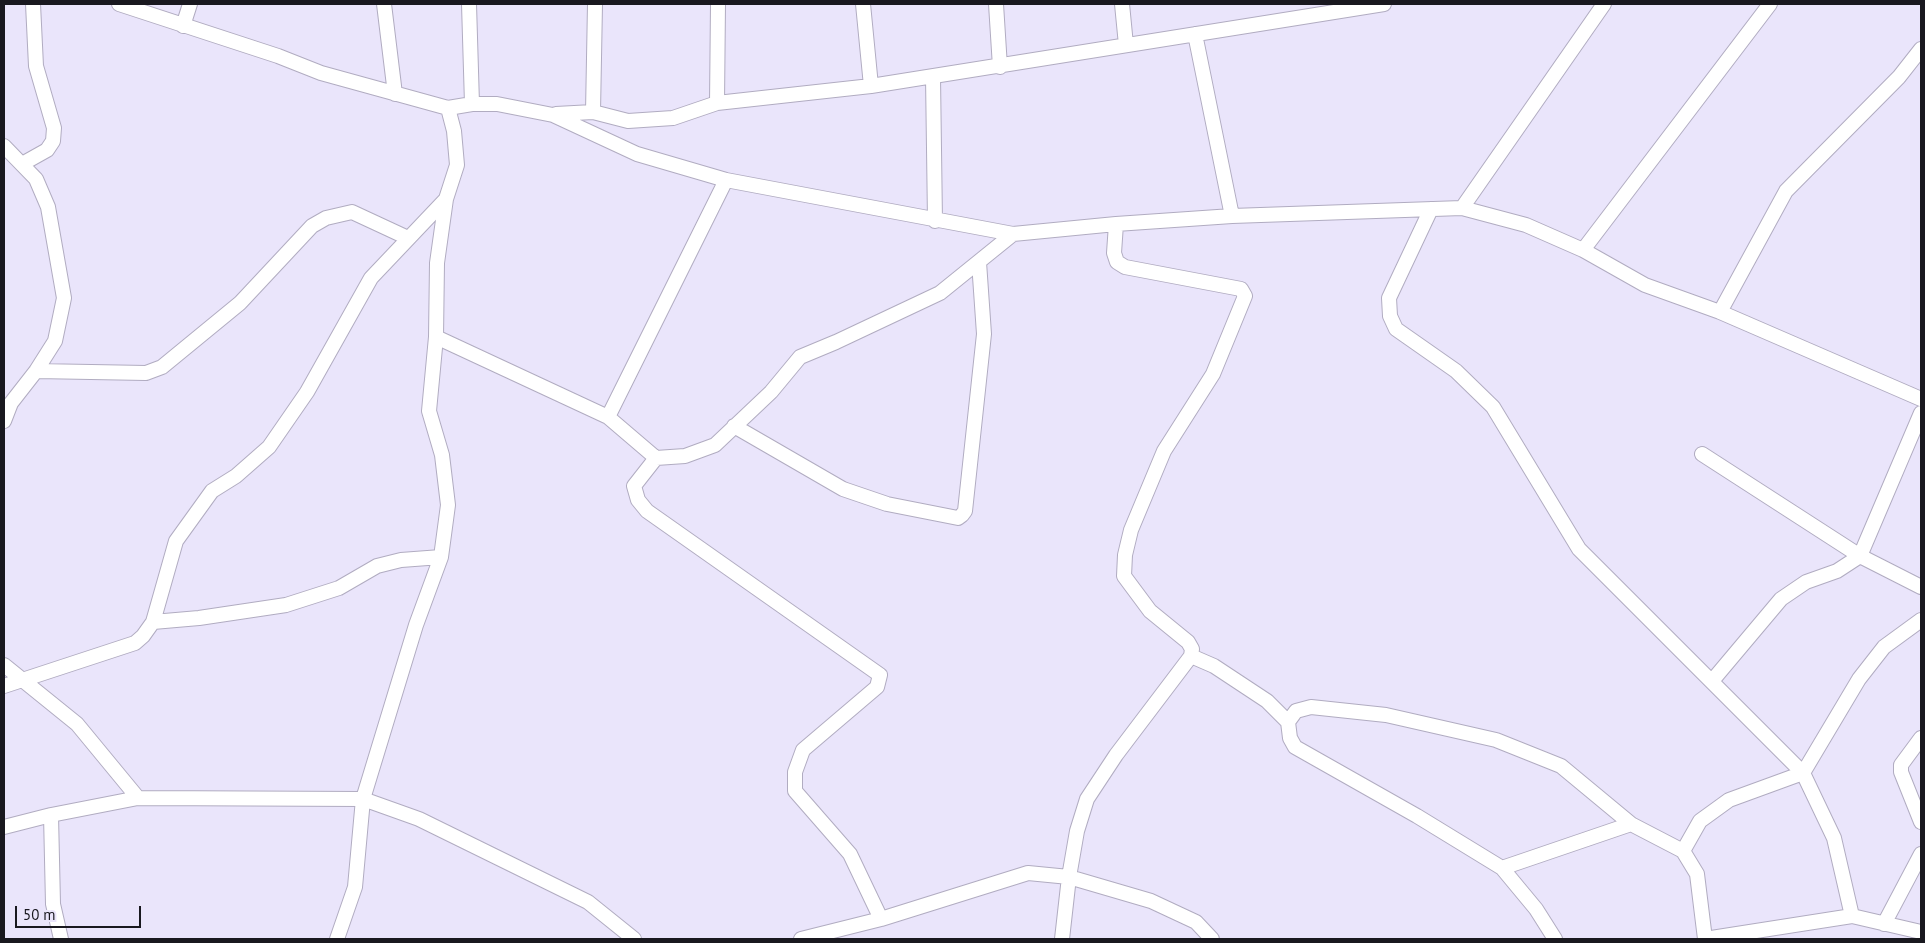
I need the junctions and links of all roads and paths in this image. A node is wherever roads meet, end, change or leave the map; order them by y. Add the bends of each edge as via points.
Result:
1 (33, 4) edge
2 (119, 4) edge
3 (190, 4) edge
4 (384, 4) edge
5 (469, 4) edge
6 (595, 4) edge
7 (718, 4) edge
8 (863, 4) edge
9 (996, 4) edge
10 (1122, 4) edge
11 (1384, 4) edge
12 (1604, 4) edge
13 (1770, 4) edge
14 (1354, 6) edge
15 (183, 26) junction
16 (1195, 34) junction
17 (1126, 45) junction
18 (1921, 49) edge
19 (1000, 67) junction
20 (933, 77) junction
21 (871, 86) junction
22 (395, 94) junction
23 (717, 103) junction
24 (472, 104) junction
25 (448, 108) junction
26 (593, 112) junction
27 (552, 115) junction
28 (4, 146) edge
29 (22, 164) junction
30 (726, 180) junction
31 (446, 199) junction
32 (1462, 208) junction
33 (1431, 209) junction
34 (1232, 216) junction
35 (934, 221) junction
36 (1116, 224) junction
37 (1014, 234) junction
38 (408, 238) junction
39 (1583, 250) junction
40 (979, 262) junction
41 (1720, 312) junction
42 (436, 337) junction
43 (36, 371) junction
44 (1921, 399) edge
45 (1921, 413) edge
46 (608, 418) junction
47 (4, 420) edge
48 (734, 426) junction
49 (1702, 454) dead end
50 (656, 458) junction
51 (1860, 556) junction
52 (441, 557) junction
53 (1921, 588) edge
54 (1921, 620) edge
55 (153, 622) junction
56 (1191, 656) junction
57 (4, 665) edge
58 (21, 679) junction
59 (1712, 681) junction
60 (4, 686) edge
61 (1288, 722) junction
62 (1921, 738) edge
63 (1803, 773) junction
64 (138, 798) junction
65 (362, 799) junction
66 (51, 815) junction
67 (1921, 822) edge
68 (1631, 824) junction
69 (4, 828) edge
70 (1683, 851) junction
71 (1921, 854) edge
72 (1502, 868) junction
73 (1068, 877) junction
74 (1852, 916) junction
75 (881, 919) junction
76 (1884, 924) junction
77 (1921, 932) edge
78 (61, 939) edge
79 (336, 939) edge
80 (634, 939) edge
81 (801, 939) edge
82 (1062, 939) edge
83 (1212, 939) edge
84 (1555, 939) edge
85 (1705, 939) edge

1 - 29 street via 36,66 54,128 53,141 47,150
2 - 15 street
3 - 15 street
4 - 22 street
5 - 24 street
6 - 26 street
7 - 23 street
8 - 21 street
9 - 19 street
10 - 17 street
11 - 14 street
12 - 32 street
13 - 39 street
14 - 16 street
15 - 22 street via 321,73
16 - 17 street
16 - 34 street
17 - 19 street
18 - 41 street via 1899,76 1786,191
19 - 20 street
20 - 21 street
20 - 35 street
21 - 23 street
22 - 25 street
23 - 26 street via 673,118 628,121
24 - 25 street
24 - 27 street via 497,104
25 - 31 street via 457,165
26 - 27 street
27 - 30 street via 638,154
28 - 29 street
29 - 43 street via 36,179 48,208 64,298 55,341
30 - 35 street
30 - 46 street
31 - 38 street
31 - 42 street via 436,263
32 - 33 street
32 - 39 street via 1526,225
33 - 34 street
33 - 59 street via 1388,298 1390,316 1396,329 1456,371 1493,407 1579,549
34 - 36 street
35 - 37 street
36 - 37 street
36 - 56 street via 1114,253 1117,262 1125,267 1241,289 1246,296 1214,374 1164,451 1124,555 1124,576 1150,610 1188,642
37 - 40 street
38 - 43 street via 352,212 326,218 312,226 240,303 162,367 146,373
38 - 55 street via 371,278 307,392 269,447 236,476 212,491 176,541
39 - 41 street via 1645,285
40 - 48 street via 940,294 800,356 771,392
40 - 48 street via 984,334 965,511 958,518 887,504 843,489
41 - 44 street
42 - 46 street
42 - 52 street via 429,411 442,455 448,505
43 - 47 street via 11,403
45 - 51 street
46 - 50 street
48 - 50 street via 715,445 685,456
49 - 51 street
50 - 75 street via 634,486 638,500 647,511 880,675 877,687 803,750 795,772 795,791 850,854
51 - 53 street
51 - 59 street via 1836,571 1806,582 1781,599
52 - 55 street via 401,560 377,566 339,588 286,605
52 - 65 street via 416,625
54 - 63 street via 1884,647 1859,679
55 - 58 street via 134,643
56 - 61 street via 1214,666 1268,702
56 - 73 street via 1087,799
57 - 58 street
58 - 60 street
58 - 64 street via 78,724
59 - 63 street
61 - 68 street via 1296,711 1312,707 1386,714 1496,740 1561,766
61 - 72 street via 1295,747
62 - 67 street via 1901,765
63 - 70 street via 1728,800 1700,821
63 - 74 street via 1834,838
64 - 65 street
64 - 66 street
65 - 79 street via 355,886
65 - 80 street via 419,819 588,902
66 - 69 street
66 - 78 street via 53,904
68 - 70 street
68 - 72 street
70 - 85 street via 1697,874
71 - 76 street
72 - 84 street via 1536,909
73 - 75 street via 1028,873
73 - 82 street
73 - 83 street via 1151,901 1196,922
74 - 76 street
74 - 85 street
75 - 81 street
76 - 77 street

